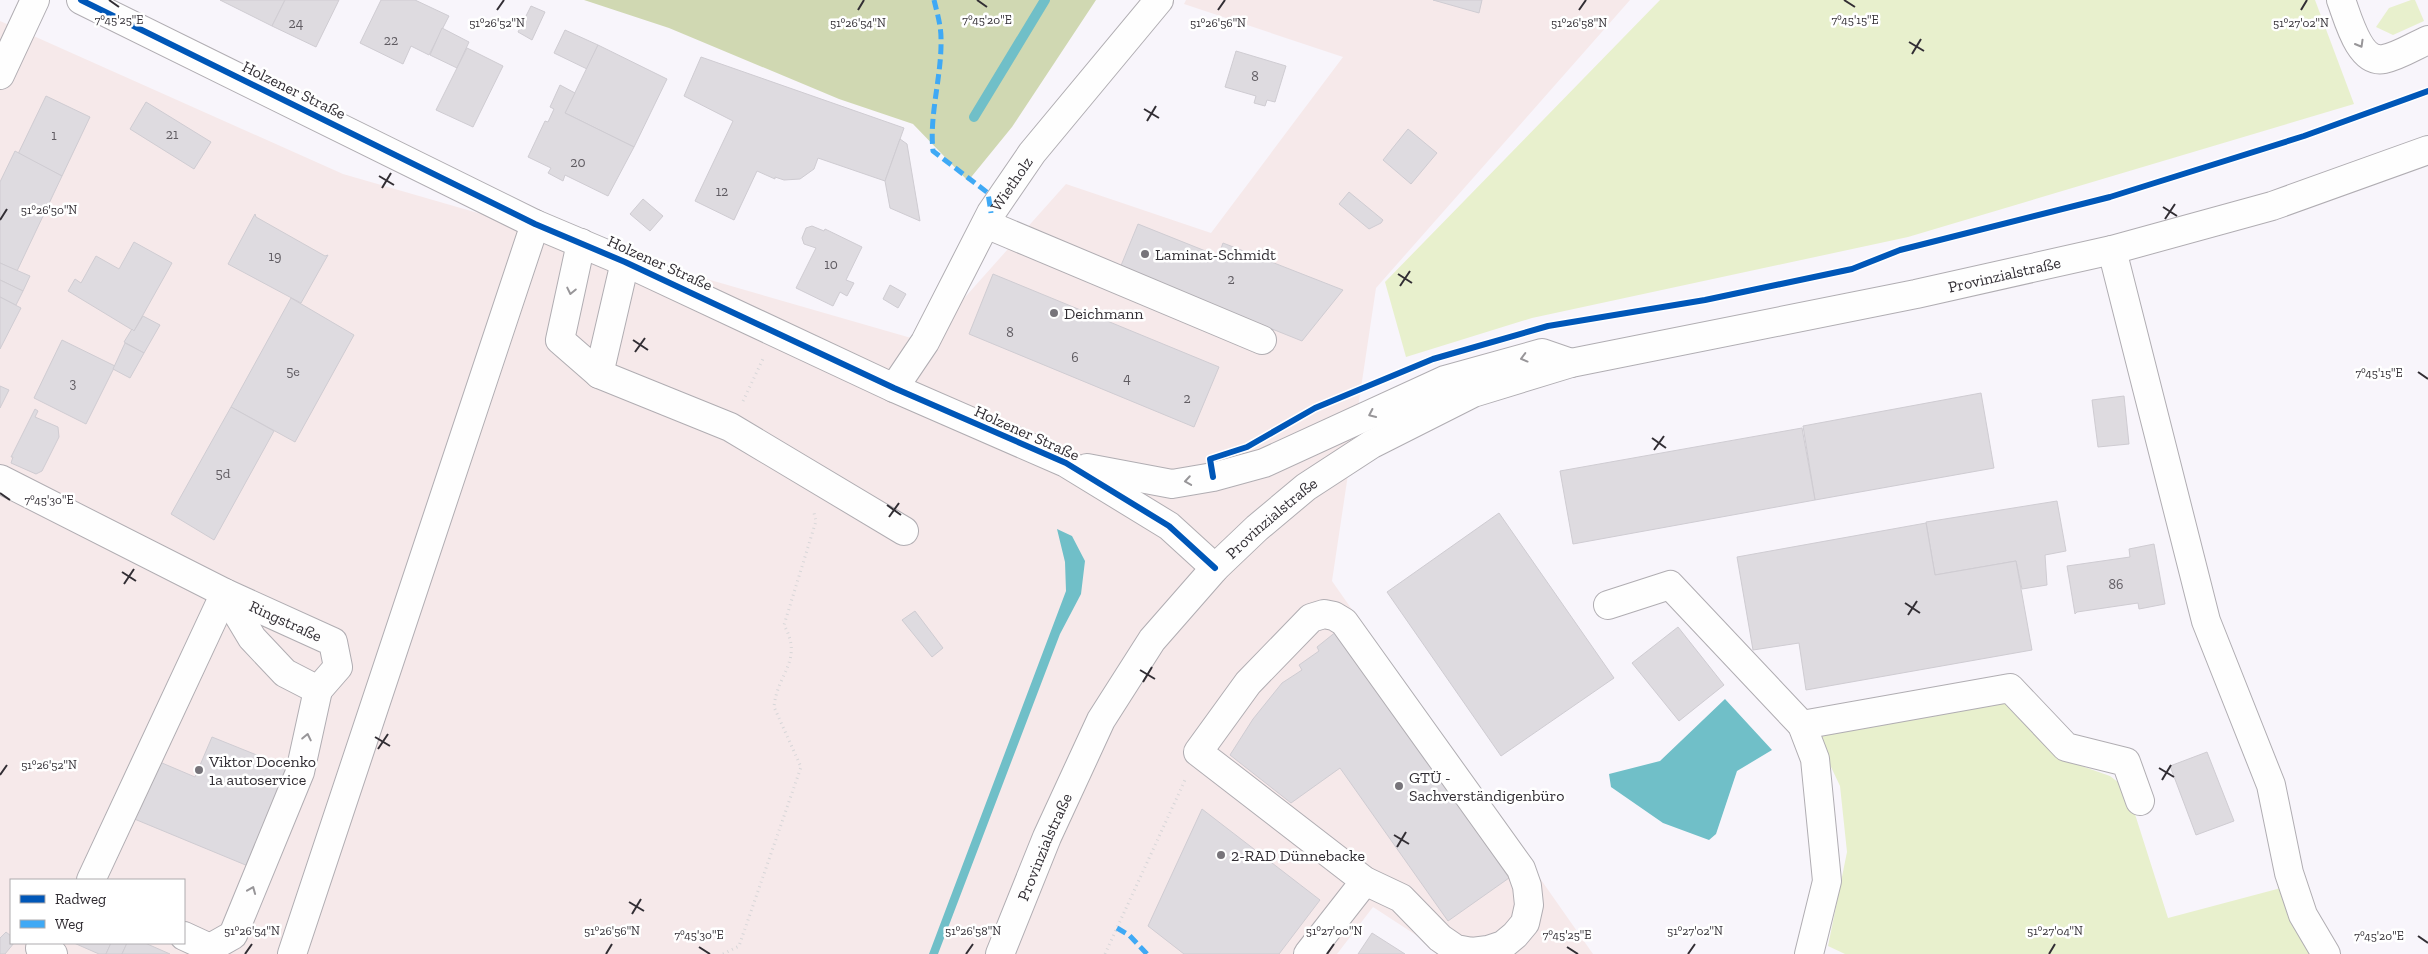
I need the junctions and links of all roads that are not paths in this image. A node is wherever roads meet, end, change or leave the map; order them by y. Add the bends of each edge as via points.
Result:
1 (36, 0) edge
2 (81, 0) edge
3 (1159, 0) edge
4 (2340, 0) edge
5 (2428, 40) edge
6 (0, 75) edge
7 (2428, 150) edge
8 (535, 224) junction
9 (986, 224) junction
10 (581, 243) junction
11 (2112, 250) junction
12 (625, 262) junction
13 (1262, 340) dead end
14 (1571, 363) junction
15 (599, 374) junction
16 (894, 388) junction
17 (1066, 464) junction
18 (0, 479) edge
19 (904, 531) dead end
20 (1215, 568) junction
21 (225, 593) junction
22 (1608, 605) dead end
23 (318, 690) junction
24 (1802, 725) junction
25 (2140, 802) dead end
26 (91, 879) edge
27 (1365, 881) junction
28 (185, 936) edge
29 (42, 944) edge
30 (223, 948) edge
31 (53, 954) edge
32 (292, 954) edge
33 (1000, 954) edge
34 (1308, 954) edge
35 (1809, 954) edge
36 (2326, 954) edge

1 - 6 street
2 - 8 street, Holzener Straße
3 - 9 street, Wietholz via 1032,153
4 -> 5 street via 2360,49 2370,56 2383,59
7 - 11 street, Provinzialstraße via 2272,206
8 - 10 street, Holzener Straße
8 - 32 street
9 - 13 street
9 - 16 street, Wietholz via 925,342
10 - 12 street, Holzener Straße
10 -> 15 street via 560,340
11 - 14 street, Provinzialstraße via 1916,294
11 - 36 street via 2206,620 2271,785 2289,873 2303,915
12 - 15 street
12 - 16 street, Holzener Straße
14 -> 17 street, Provinzialstraße via 1542,354 1445,380 1264,463 1214,477 1172,484
14 - 20 street, Provinzialstraße via 1474,393 1372,444 1306,487
15 - 19 street via 730,427
16 - 17 street, Holzener Straße
17 - 20 street, Holzener Straße via 1169,526
18 - 21 street, Ringstraße
20 - 33 street, Provinzialstraße via 1152,640 1101,720
21 - 23 street, Ringstraße via 252,638 285,673
21 - 23 street, Ringstraße via 333,642 338,667
21 - 26 street
22 - 24 street via 1670,586
30 -> 23 street via 300,772
24 - 25 street via 2010,688 2066,746 2126,762
24 - 35 street via 1815,759 1827,881
27 - 27 street via 1198,752 1248,682 1311,618 1324,614 1344,622 1521,869 1529,904 1525,923 1515,936 1503,945 1472,952 1456,949 1440,938 1401,898
27 - 34 street
28 - 30 street
29 - 31 street via 40,948

